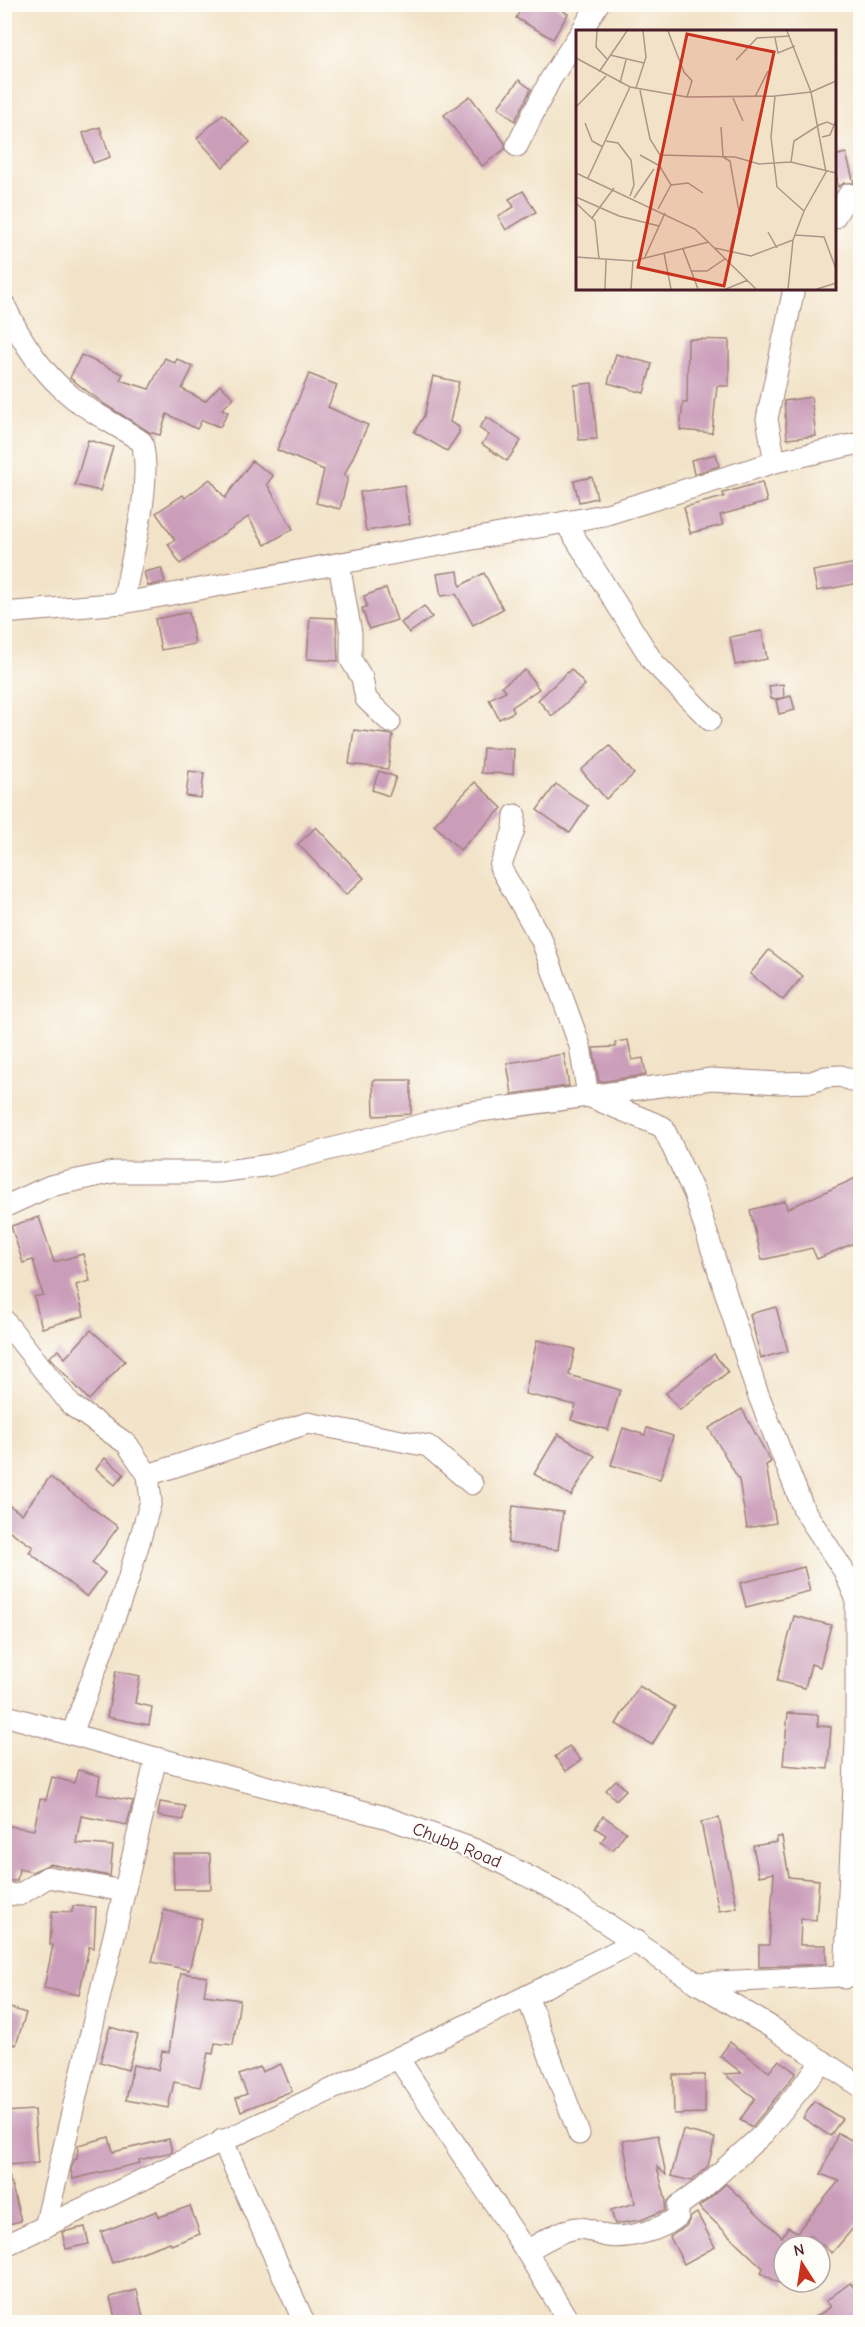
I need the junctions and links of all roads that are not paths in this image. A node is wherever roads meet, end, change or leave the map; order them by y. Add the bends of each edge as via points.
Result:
1 (598, 4) edge
2 (582, 30) edge
3 (576, 40) edge
4 (517, 146) dead end
5 (849, 194) dead end
6 (835, 216) edge
7 (794, 290) edge
8 (4, 304) edge
9 (861, 443) edge
10 (775, 462) junction
11 (565, 522) junction
12 (339, 564) junction
13 (123, 603) junction
14 (4, 613) edge
15 (710, 720) dead end
16 (390, 723) dead end
17 (516, 815) dead end
18 (861, 1084) edge
19 (588, 1096) junction
20 (4, 1207) edge
21 (4, 1320) edge
22 (148, 1475) junction
23 (472, 1484) dead end
24 (4, 1715) edge
25 (72, 1734) junction
26 (156, 1758) junction
27 (123, 1891) junction
28 (4, 1894) edge
29 (637, 1941) junction
30 (853, 1977) edge
31 (697, 1983) junction
32 (527, 1996) junction
33 (398, 2058) junction
34 (823, 2061) junction
35 (861, 2086) edge
36 (579, 2134) dead end
37 (222, 2140) junction
38 (45, 2227) junction
39 (4, 2246) edge
40 (526, 2251) junction
41 (304, 2322) edge
42 (569, 2322) edge

1 - 2 street
3 - 4 street via 550,80
5 - 6 street
7 - 10 street via 767,419
8 - 13 street via 44,371 72,398 142,442 146,458 144,484
9 - 10 street
10 - 11 street via 604,515
11 - 12 street
11 - 15 street via 653,662
12 - 13 street
12 - 16 street via 351,633 351,660 362,678 366,699
13 - 14 street
17 - 19 street via 500,867 542,941 580,1046
18 - 19 street via 841,1076 801,1082 711,1079
19 - 20 street via 465,1113 271,1164 218,1172 114,1172 50,1186
19 - 30 street via 663,1127 694,1193 756,1389 804,1510 844,1570 856,1598
21 - 22 street via 71,1405 127,1444
22 - 23 street via 309,1423 428,1446
22 - 25 street via 151,1501 129,1580
24 - 25 street, Chubb Road
25 - 26 street, Chubb Road
26 - 27 street
26 - 29 street, Chubb Road via 385,1817 476,1850 549,1886
27 - 28 street via 48,1877 19,1895
27 - 38 street
29 - 31 street, Chubb Road
29 - 32 street
30 - 31 street
31 - 34 street, Chubb Road
32 - 33 street
32 - 36 street
33 - 37 street
33 - 40 street
34 - 35 street, Chubb Road
34 - 40 street via 763,2134 678,2206 678,2216 670,2223 631,2235 607,2236 588,2228 573,2229
37 - 38 street
37 - 41 street
38 - 39 street
40 - 42 street

